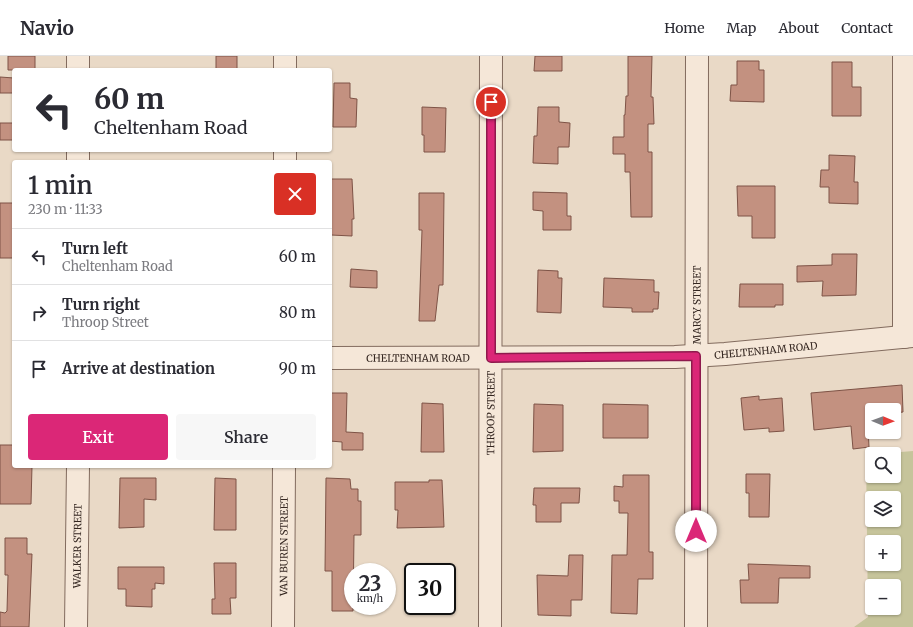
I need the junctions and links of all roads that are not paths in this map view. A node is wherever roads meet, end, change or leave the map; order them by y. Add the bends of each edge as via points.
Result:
1 (78, 56) edge
2 (285, 56) edge
3 (491, 56) edge
4 (697, 56) edge
5 (904, 56) edge
6 (78, 68) edge
7 (285, 68) edge
8 (908, 336) edge
9 (696, 356) junction
10 (332, 358) edge
11 (491, 358) junction
12 (78, 468) edge
13 (284, 468) edge
14 (76, 627) edge
15 (283, 627) edge
16 (490, 627) edge
17 (696, 627) edge

1 - 6 street
2 - 7 street
3 - 11 street, THROOP STREET
4 - 9 street, MARCY STREET
5 - 8 street
8 - 9 street, CHELTENHAM ROAD
9 - 11 street, CHELTENHAM ROAD
9 - 17 street, MARCY STREET
10 - 11 street, CHELTENHAM ROAD
11 - 16 street, THROOP STREET
12 - 14 street, WALKER STREET
13 - 15 street, VAN BUREN STREET

